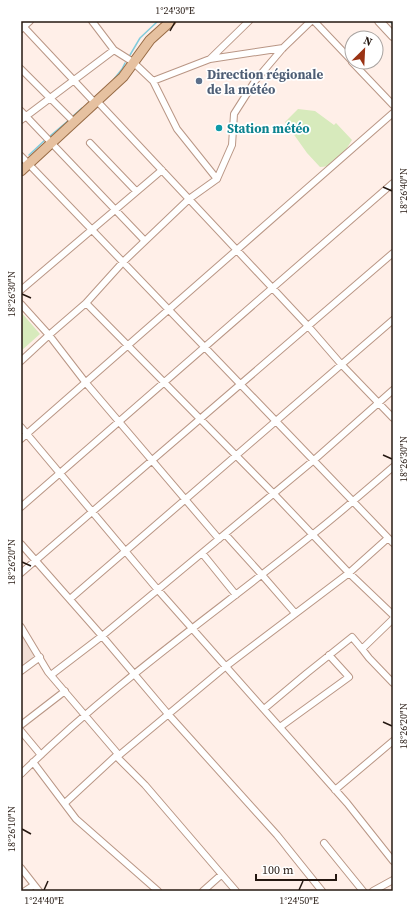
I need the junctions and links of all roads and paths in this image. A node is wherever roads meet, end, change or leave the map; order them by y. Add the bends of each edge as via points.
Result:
1 (30, 21) edge
2 (92, 21) edge
3 (171, 21) edge
4 (249, 21) edge
5 (312, 21) edge
6 (379, 21) edge
7 (22, 26) edge
8 (393, 36) edge
9 (283, 48) junction
10 (114, 50) junction
11 (344, 54) edge
12 (210, 59) junction
13 (133, 62) junction
14 (21, 69) edge
15 (360, 70) edge
16 (74, 80) junction
17 (153, 81) junction
18 (49, 98) junction
19 (96, 102) junction
20 (393, 105) edge
21 (393, 113) edge
22 (23, 116) edge
23 (74, 122) junction
24 (51, 143) junction
25 (90, 143) dead end
26 (21, 156) edge
27 (28, 164) junction
28 (162, 170) junction
29 (21, 171) edge
30 (217, 179) junction
31 (393, 183) edge
32 (136, 191) junction
33 (189, 199) junction
34 (115, 210) junction
35 (92, 230) junction
36 (144, 241) junction
37 (237, 250) junction
38 (393, 253) edge
39 (123, 262) junction
40 (272, 287) junction
41 (21, 290) edge
42 (86, 303) junction
43 (21, 304) edge
44 (170, 310) junction
45 (393, 320) edge
46 (308, 326) junction
47 (49, 334) junction
48 (128, 346) junction
49 (205, 346) junction
50 (21, 361) edge
51 (342, 364) junction
52 (164, 382) junction
53 (86, 383) junction
54 (241, 384) junction
55 (393, 390) edge
56 (378, 403) junction
57 (393, 418) edge
58 (200, 419) junction
59 (119, 421) junction
60 (276, 421) junction
61 (21, 427) edge
62 (27, 434) junction
63 (21, 439) edge
64 (236, 456) junction
65 (152, 460) junction
66 (314, 460) junction
67 (393, 467) edge
68 (60, 473) junction
69 (274, 494) junction
70 (186, 499) junction
71 (353, 500) junction
72 (21, 507) edge
73 (92, 511) junction
74 (225, 534) junction
75 (313, 535) junction
76 (388, 538) junction
77 (219, 539) junction
78 (393, 543) edge
79 (21, 544) edge
80 (126, 551) junction
81 (202, 553) junction
82 (36, 560) junction
83 (21, 572) edge
84 (349, 572) junction
85 (262, 574) junction
86 (158, 590) junction
87 (236, 595) junction
88 (70, 599) junction
89 (295, 613) junction
90 (393, 616) edge
91 (393, 619) edge
92 (21, 627) edge
93 (192, 628) junction
94 (102, 636) junction
95 (362, 649) junction
96 (329, 655) junction
97 (40, 658) junction
98 (225, 667) junction
99 (21, 671) edge
100 (134, 673) junction
101 (51, 675) junction
102 (393, 683) edge
103 (65, 692) junction
104 (264, 709) junction
105 (85, 714) junction
106 (168, 714) junction
107 (21, 725) edge
108 (280, 727) junction
109 (21, 731) edge
110 (392, 745) edge
111 (41, 755) junction
112 (118, 756) junction
113 (32, 762) junction
114 (21, 774) edge
115 (335, 790) junction
116 (65, 803) junction
117 (324, 843) dead end
118 (393, 861) edge
119 (21, 868) edge
120 (221, 875) junction
121 (393, 880) edge
122 (34, 885) junction
123 (381, 889) edge
124 (25, 891) edge
125 (39, 891) edge
126 (158, 891) edge
127 (203, 891) edge
128 (236, 891) edge
129 (322, 891) edge
130 (363, 891) edge
131 (373, 891) edge

1 - 7 street
2 - 10 street
3 - 13 main road via 150,40
4 - 12 street
5 - 9 street
5 - 11 street
6 - 8 street
7 - 16 street
9 - 12 street
9 - 30 street via 255,81 234,114 232,145
10 - 13 street
10 - 16 street
12 - 17 street
13 - 17 street
13 - 19 main road via 123,77
14 - 18 street
15 - 20 street
16 - 18 street
16 - 19 street
17 - 30 street via 177,128
18 - 22 street
18 - 23 street
19 - 23 main road
19 - 28 street
21 - 37 street
22 - 24 street
23 - 24 main road
24 - 27 main road
24 - 34 street
25 - 32 street
26 - 27 street
27 - 29 main road
27 - 35 street
28 - 32 street
28 - 33 street
30 - 33 street
31 - 40 street
32 - 34 street
33 - 36 street
33 - 37 street
34 - 35 street
34 - 36 street
35 - 39 street
35 - 41 street
36 - 39 street
37 - 40 street
37 - 44 street
38 - 46 street
39 - 42 street
39 - 44 street
40 - 46 street
40 - 49 street
42 - 47 street
42 - 48 street
43 - 47 street
44 - 48 street
44 - 49 street
45 - 51 street
46 - 51 street
46 - 54 street
47 - 50 street
47 - 53 street
48 - 52 street
48 - 53 street
49 - 52 street
49 - 54 street
51 - 56 street
51 - 60 street
52 - 58 street
52 - 59 street
53 - 59 street
53 - 62 street
54 - 58 street
54 - 60 street
55 - 56 street
56 - 57 street
56 - 66 street
58 - 64 street
58 - 65 street
59 - 65 street
59 - 68 street
60 - 64 street
60 - 66 street
61 - 62 street
62 - 63 street
62 - 68 street
64 - 69 street
64 - 70 street
65 - 70 street
65 - 73 street
66 - 69 street
66 - 71 street
67 - 71 street
68 - 72 street
68 - 73 street
69 - 74 street
69 - 75 street
70 - 77 street
70 - 80 street
71 - 75 street
71 - 76 street
73 - 80 street
73 - 82 street
74 - 77 street
74 - 85 street
75 - 84 street
75 - 85 street
76 - 78 street
76 - 84 street
77 - 81 street
79 - 82 street
80 - 86 street
80 - 88 street
81 - 86 street
81 - 87 street
82 - 83 street
82 - 88 street
84 - 89 street
84 - 90 street
85 - 87 street
85 - 89 street
86 - 93 street
86 - 94 street
87 - 93 street
88 - 94 street
89 - 98 street
91 - 95 street
92 - 97 street
93 - 98 street
93 - 100 street
94 - 100 street
94 - 101 street
95 - 96 street via 352,638
95 - 102 street
96 - 104 street
96 - 108 street via 349,677
97 - 99 street
97 - 101 street
98 - 104 street
98 - 106 street
100 - 105 street
100 - 106 street
101 - 103 street
103 - 105 street
103 - 107 street
104 - 108 street
105 - 111 street
105 - 112 street
106 - 112 street
106 - 129 street via 277,835
108 - 115 street
109 - 111 street
110 - 115 street
111 - 113 street
112 - 116 street
112 - 120 street
113 - 114 street
113 - 116 street
115 - 118 street
116 - 126 street via 76,819
117 - 130 street
119 - 122 street
120 - 127 street
120 - 128 street
121 - 123 street
122 - 124 street
122 - 125 street
123 - 131 street

